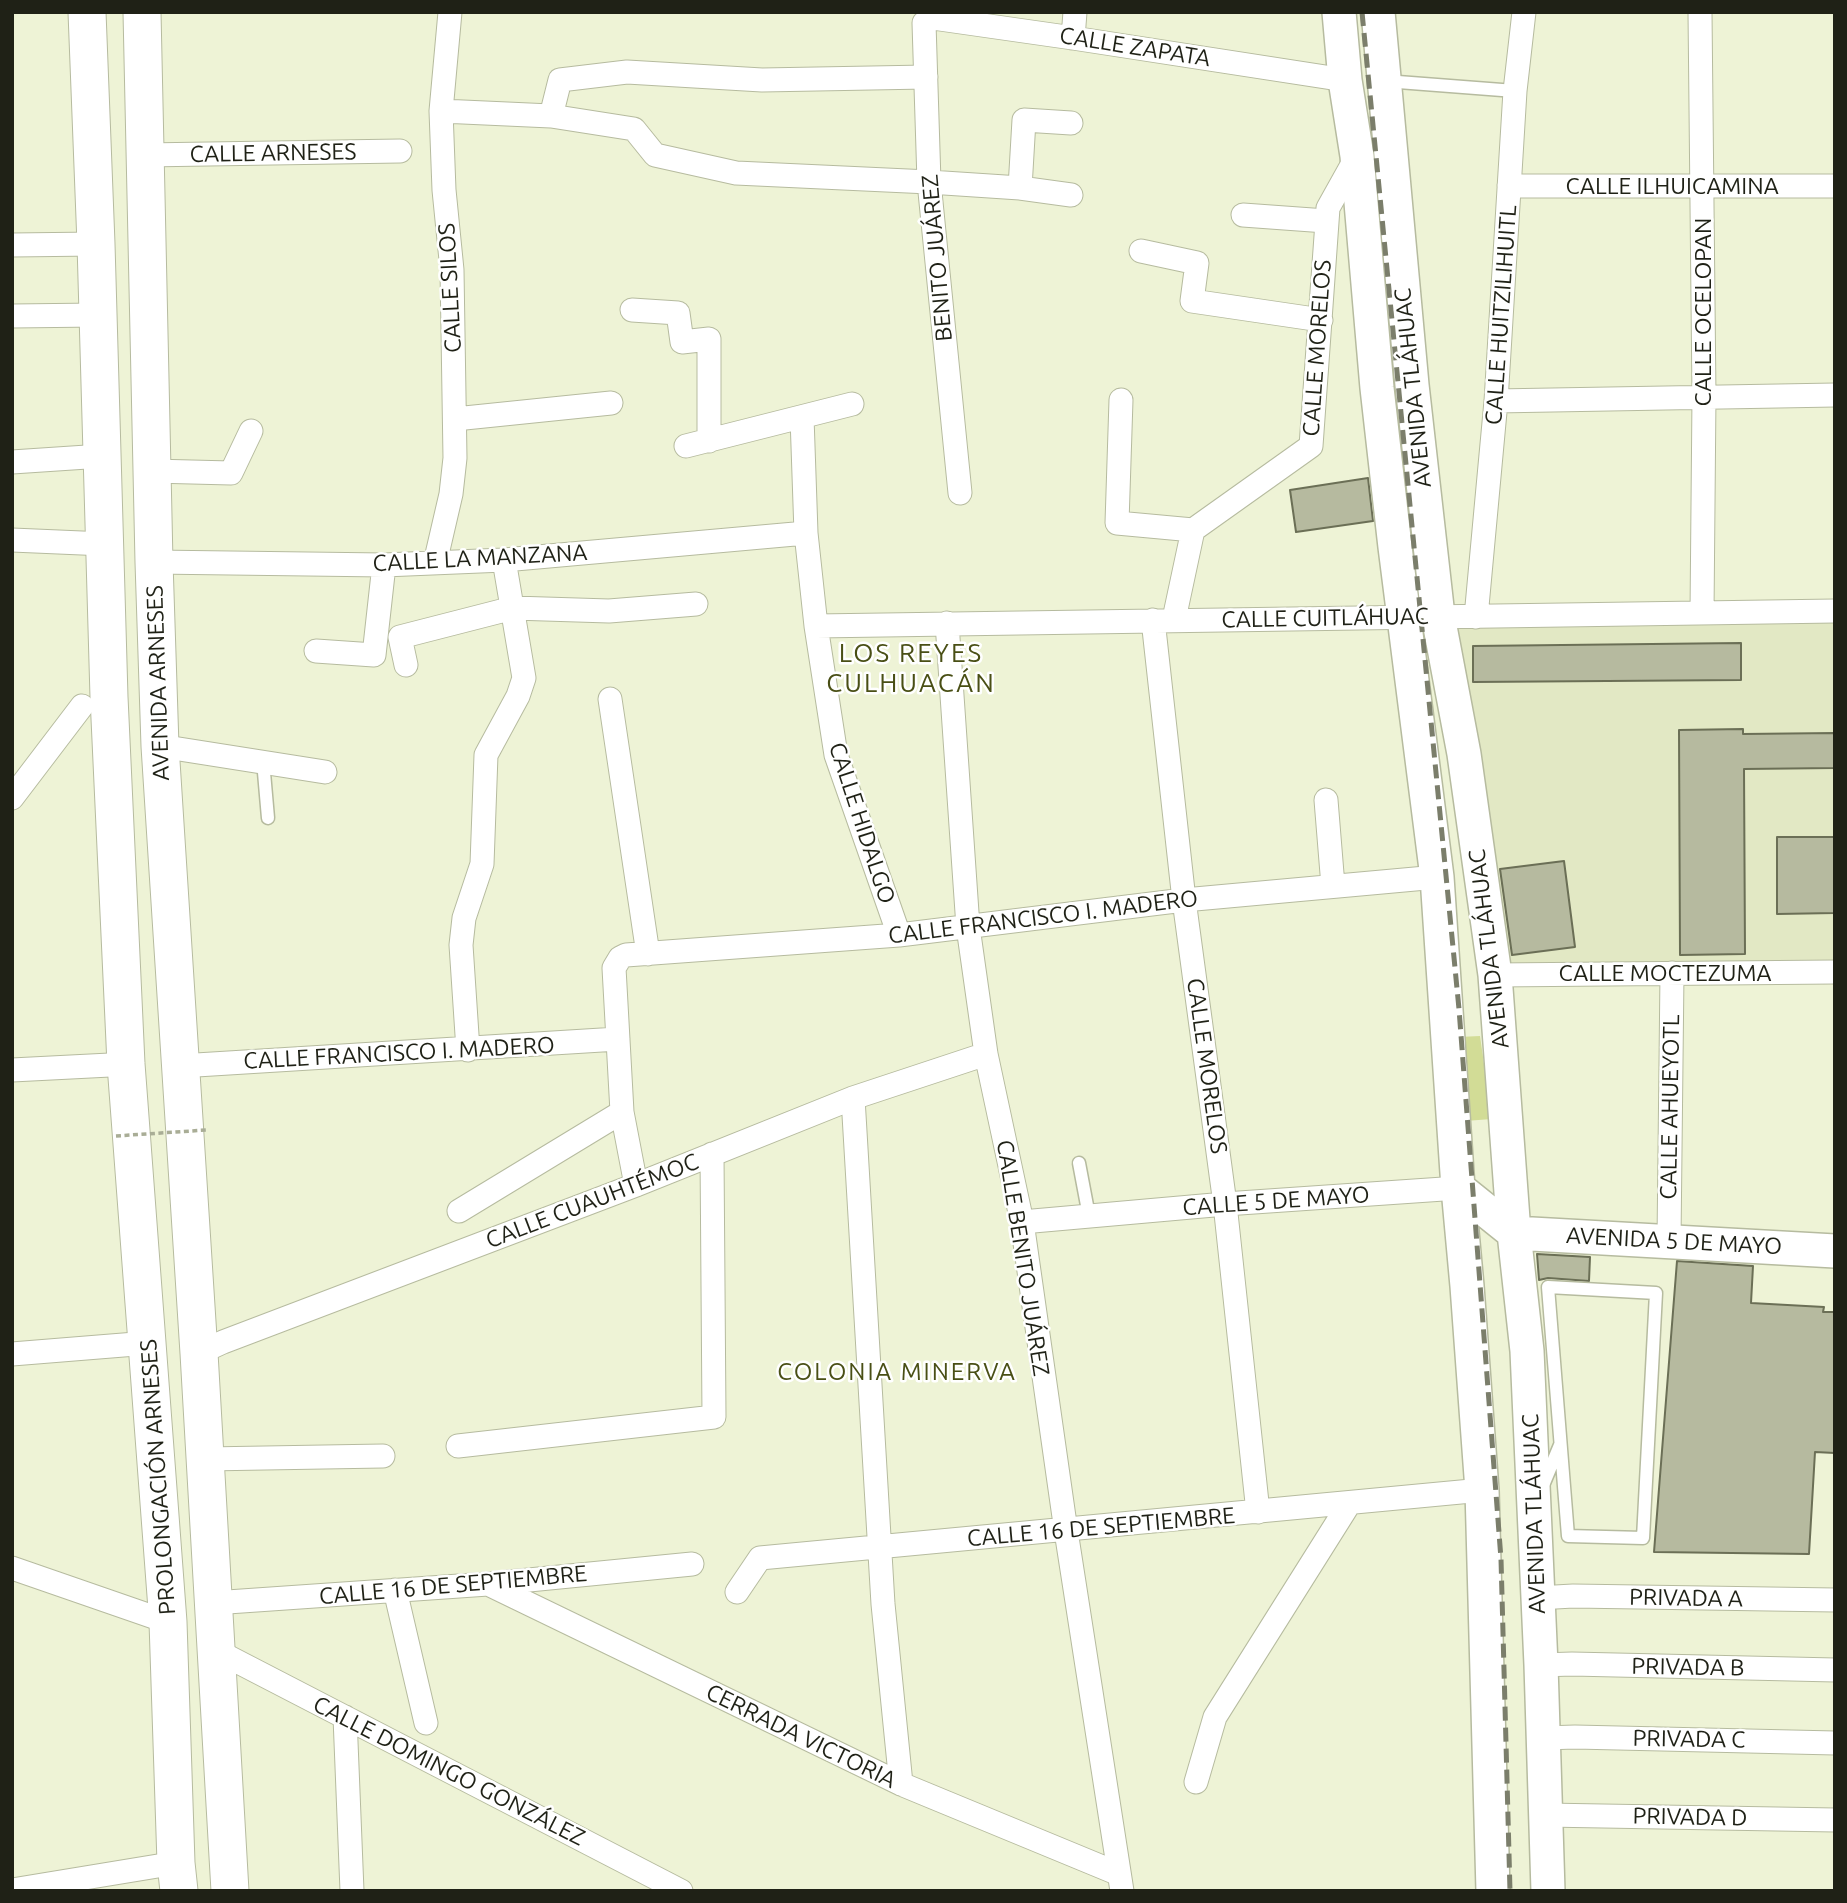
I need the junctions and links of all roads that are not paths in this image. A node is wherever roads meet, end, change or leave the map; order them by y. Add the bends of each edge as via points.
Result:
1 (87, 12) edge
2 (142, 12) edge
3 (450, 12) edge
4 (1076, 12) edge
5 (1339, 12) edge
6 (1378, 12) edge
7 (1524, 12) edge
8 (1700, 12) edge
9 (925, 23) joint
10 (1073, 38) junction
11 (926, 77) junction
12 (1345, 80) junction
13 (1384, 81) junction
14 (1516, 91) junction
15 (442, 111) junction
16 (551, 116) junction
17 (1071, 123) dead end
18 (400, 151) dead end
19 (145, 155) junction
20 (1357, 156) junction
21 (929, 182) junction
22 (1509, 186) junction
23 (1702, 186) junction
24 (1835, 186) edge
25 (1020, 188) junction
26 (1071, 195) dead end
27 (1243, 215) dead end
28 (1326, 221) junction
29 (96, 244) junction
30 (12, 245) edge
31 (1141, 251) dead end
32 (632, 310) dead end
33 (98, 315) junction
34 (12, 316) edge
35 (1321, 320) junction
36 (1412, 385) junction
37 (1377, 388) junction
38 (1835, 395) edge
39 (1704, 396) junction
40 (1121, 400) dead end
41 (1496, 401) junction
42 (611, 403) dead end
43 (852, 404) dead end
44 (802, 417) junction
45 (455, 419) junction
46 (251, 431) dead end
47 (709, 441) junction
48 (686, 446) dead end
49 (102, 456) junction
50 (12, 462) edge
51 (152, 471) junction
52 (960, 493) dead end
53 (1376, 495) dead end
54 (1194, 530) junction
55 (806, 533) junction
56 (12, 540) edge
57 (105, 544) junction
58 (1395, 547) junction
59 (504, 560) junction
60 (154, 562) junction
61 (435, 563) junction
62 (384, 565) junction
63 (696, 604) dead end
64 (513, 608) junction
65 (1835, 611) edge
66 (1702, 613) junction
67 (1438, 616) junction
68 (1404, 617) junction
69 (1476, 617) junction
70 (1164, 620) junction
71 (947, 623) junction
72 (816, 626) junction
73 (316, 651) dead end
74 (406, 665) dead end
75 (610, 699) dead end
76 (82, 706) dead end
77 (160, 746) junction
78 (264, 761) junction
79 (325, 772) dead end
80 (12, 798) edge
81 (1326, 800) dead end
82 (268, 818) dead end
83 (1437, 877) junction
84 (1333, 886) junction
85 (1184, 900) junction
86 (968, 927) junction
87 (899, 935) junction
88 (648, 954) junction
89 (1835, 972) edge
90 (1672, 973) junction
91 (1495, 975) junction
92 (618, 1040) junction
93 (468, 1050) junction
94 (986, 1054) junction
95 (118, 1065) junction
96 (180, 1066) junction
97 (12, 1070) edge
98 (853, 1098) junction
99 (622, 1112) junction
100 (712, 1154) junction
101 (1079, 1163) dead end
102 (636, 1185) junction
103 (1458, 1188) junction
104 (1225, 1204) junction
105 (459, 1211) dead end
106 (1089, 1216) junction
107 (1022, 1222) junction
108 (1514, 1233) junction
109 (1669, 1240) junction
110 (1835, 1251) edge
111 (1518, 1279) junction
112 (1467, 1286) junction
113 (148, 1343) junction
114 (1527, 1351) junction
115 (200, 1353) junction
116 (12, 1354) edge
117 (1556, 1390) junction
118 (1560, 1445) junction
119 (458, 1446) dead end
120 (383, 1456) dead end
121 (205, 1459) junction
122 (1482, 1490) junction
123 (1349, 1504) junction
124 (1534, 1510) junction
125 (1258, 1512) junction
126 (1066, 1531) junction
127 (879, 1547) junction
128 (692, 1564) dead end
129 (12, 1568) edge
130 (488, 1584) junction
131 (395, 1590) junction
132 (737, 1592) dead end
133 (1538, 1598) junction
134 (1835, 1600) edge
135 (213, 1603) junction
136 (168, 1622) junction
137 (217, 1651) junction
138 (1541, 1665) junction
139 (1835, 1670) edge
140 (345, 1717) junction
141 (426, 1723) dead end
142 (1544, 1738) junction
143 (1835, 1742) edge
144 (1196, 1782) dead end
145 (901, 1784) junction
146 (1545, 1815) junction
147 (1835, 1820) edge
148 (177, 1877) edge
149 (1121, 1883) edge
150 (48, 1887) edge
151 (12, 1890) edge
152 (230, 1891) edge
153 (352, 1891) edge
154 (681, 1891) edge
155 (1493, 1891) edge
156 (1548, 1891) edge

1 - 29 main road
2 - 19 main road, AVENIDA ARNESES
3 - 15 street, CALLE SILOS
4 - 10 street
5 - 12 main road, AVENIDA TLÁHUAC
6 - 13 main road, AVENIDA TLÁHUAC
7 - 14 street, CALLE HUITZILIHUITL
8 - 23 street, CALLE OCELOPAN
9 - 10 street, CALLE ZAPATA via 933,18
9 - 11 street, BENITO JUÁREZ
10 - 12 street, CALLE ZAPATA
11 - 16 street via 762,80 627,72 560,80
11 - 21 street, BENITO JUÁREZ
12 - 20 main road, AVENIDA TLÁHUAC
13 - 14 lane
13 - 36 main road, AVENIDA TLÁHUAC
14 - 22 street, CALLE HUITZILIHUITL
15 - 16 street
15 - 45 street, CALLE SILOS
16 - 21 street via 634,129 655,155 736,173
17 - 25 street via 1024,120
18 - 19 street, CALLE ARNESES
19 - 51 main road, AVENIDA ARNESES
20 - 28 street, CALLE MORELOS via 1328,208
20 - 37 main road, AVENIDA TLÁHUAC
21 - 25 street
21 - 52 street, BENITO JUÁREZ
22 - 23 street, CALLE ILHUICAMINA
22 - 41 street, CALLE HUITZILIHUITL
23 - 24 street, CALLE ILHUICAMINA
23 - 39 street, CALLE OCELOPAN
25 - 26 street
27 - 28 street
28 - 35 street, CALLE MORELOS
29 - 30 street
29 - 33 main road
31 - 35 street via 1197,263 1192,301
32 - 47 street via 678,313 682,342 709,339
33 - 34 street
33 - 49 main road
35 - 54 street, CALLE MORELOS via 1311,446
36 - 37 main road
36 - 67 main road, AVENIDA TLÁHUAC
37 - 58 main road, AVENIDA TLÁHUAC via 1378,459
38 - 39 street
39 - 41 street
39 - 66 street, CALLE OCELOPAN
40 - 54 street via 1118,523
41 - 69 street, CALLE HUITZILIHUITL
42 - 45 street
43 - 44 street
44 - 47 street
44 - 55 street, CALLE HIDALGO
45 - 61 street, CALLE SILOS via 451,495
46 - 51 street via 231,473
47 - 48 street
49 - 50 street
49 - 57 main road
51 - 60 main road, AVENIDA ARNESES
53 - 58 lane via 1381,534
54 - 70 street, CALLE MORELOS
55 - 59 street, CALLE LA MANZANA
55 - 72 street, CALLE HIDALGO
56 - 57 street
57 - 95 main road
58 - 68 main road, AVENIDA TLÁHUAC
59 - 61 street, CALLE LA MANZANA
59 - 64 street
60 - 62 street, CALLE LA MANZANA
60 - 77 main road, AVENIDA ARNESES
61 - 62 street, CALLE LA MANZANA
62 - 73 street via 374,654
63 - 64 street via 609,611
64 - 74 street via 400,637
64 - 93 street via 524,678 486,755 482,864 464,918 461,945
65 - 66 street, CALLE CUITLÁHUAC
66 - 69 street, CALLE CUITLÁHUAC
67 - 68 street, CALLE CUITLÁHUAC
67 - 69 street, CALLE CUITLÁHUAC
67 - 91 main road, AVENIDA TLÁHUAC via 1464,754
68 - 70 street, CALLE CUITLÁHUAC
68 - 83 main road, AVENIDA TLÁHUAC
70 - 71 street, CALLE CUITLÁHUAC
70 - 85 street, CALLE MORELOS
71 - 72 street, CALLE CUITLÁHUAC
71 - 86 street, CALLE BENITO JUÁREZ
72 - 87 street, CALLE HIDALGO via 836,755
75 - 88 street
76 - 80 street
77 - 78 street
77 - 96 main road, AVENIDA ARNESES
78 - 79 street
78 - 82 lane
81 - 84 street
83 - 84 street, CALLE FRANCISCO I. MADERO
83 - 103 main road, AVENIDA TLÁHUAC
84 - 85 street, CALLE FRANCISCO I. MADERO
85 - 86 street, CALLE FRANCISCO I. MADERO
85 - 104 street, CALLE MORELOS
86 - 87 street, CALLE FRANCISCO I. MADERO
86 - 94 street, CALLE BENITO JUÁREZ
87 - 88 street, CALLE FRANCISCO I. MADERO
88 - 92 street, CALLE FRANCISCO I. MADERO via 626,955 616,962
89 - 90 street, CALLE MOCTEZUMA
90 - 91 street, CALLE MOCTEZUMA
90 - 109 street, CALLE AHUEYOTL
91 - 108 main road, AVENIDA TLÁHUAC
92 - 93 street, CALLE FRANCISCO I. MADERO
92 - 99 street, CALLE FRANCISCO I. MADERO
93 - 96 street, CALLE FRANCISCO I. MADERO
94 - 98 street, CALLE CUAUHTÉMOC
94 - 107 street, CALLE BENITO JUÁREZ
95 - 97 street
95 - 113 main road, PROLONGACIÓN ARNESES
96 - 115 main road, AVENIDA ARNESES
98 - 100 street, CALLE CUAUHTÉMOC
98 - 127 street
99 - 102 street, CALLE FRANCISCO I. MADERO
99 - 105 street
100 - 102 street, CALLE CUAUHTÉMOC
100 - 119 street via 714,1417
101 - 106 lane
102 - 115 street, CALLE CUAUHTÉMOC
103 - 104 street, CALLE 5 DE MAYO
103 - 108 main road
103 - 112 main road, AVENIDA TLÁHUAC
104 - 106 street, CALLE 5 DE MAYO
104 - 125 street, CALLE MORELOS
106 - 107 street, CALLE 5 DE MAYO
107 - 126 street, CALLE BENITO JUÁREZ
108 - 109 main road, AVENIDA 5 DE MAYO
108 - 111 main road, AVENIDA TLÁHUAC
109 - 110 main road, AVENIDA 5 DE MAYO
111 - 112 main road
111 - 114 main road, AVENIDA TLÁHUAC
112 - 122 main road, AVENIDA TLÁHUAC
113 - 116 street
113 - 136 main road, PROLONGACIÓN ARNESES
114 - 117 lane
114 - 124 main road, AVENIDA TLÁHUAC
115 - 121 main road, PROLONGACIÓN ARNESES
117 - 118 lane
117 - 118 lane via 1548,1287 1656,1293 1643,1538 1568,1536
118 - 124 lane
120 - 121 street
121 - 135 main road, PROLONGACIÓN ARNESES
122 - 123 street, CALLE 16 DE SEPTIEMBRE
122 - 155 main road, AVENIDA TLÁHUAC
123 - 125 street, CALLE 16 DE SEPTIEMBRE
123 - 144 street via 1215,1717
124 - 133 main road, AVENIDA TLÁHUAC
125 - 126 street, CALLE 16 DE SEPTIEMBRE
126 - 127 street, CALLE 16 DE SEPTIEMBRE
126 - 149 street, CALLE BENITO JUÁREZ
127 - 132 street, CALLE 16 DE SEPTIEMBRE via 760,1558
127 - 145 street
128 - 130 street, CALLE 16 DE SEPTIEMBRE
129 - 136 street
130 - 131 street, CALLE 16 DE SEPTIEMBRE
130 - 145 street, CERRADA VICTORIA
131 - 135 street, CALLE 16 DE SEPTIEMBRE
131 - 141 street
133 - 134 street, PRIVADA A
133 - 138 main road, AVENIDA TLÁHUAC
135 - 137 main road, PROLONGACIÓN ARNESES
136 - 148 main road, PROLONGACIÓN ARNESES
137 - 140 street, CALLE DOMINGO GONZÁLEZ
137 - 152 main road, PROLONGACIÓN ARNESES
138 - 139 street, PRIVADA B
138 - 142 main road, AVENIDA TLÁHUAC
140 - 153 street
140 - 154 street, CALLE DOMINGO GONZÁLEZ
142 - 143 street, PRIVADA C
142 - 146 main road, AVENIDA TLÁHUAC
145 - 149 street, CERRADA VICTORIA
146 - 147 street, PRIVADA D
146 - 156 main road, AVENIDA TLÁHUAC
148 - 150 street
150 - 151 street

